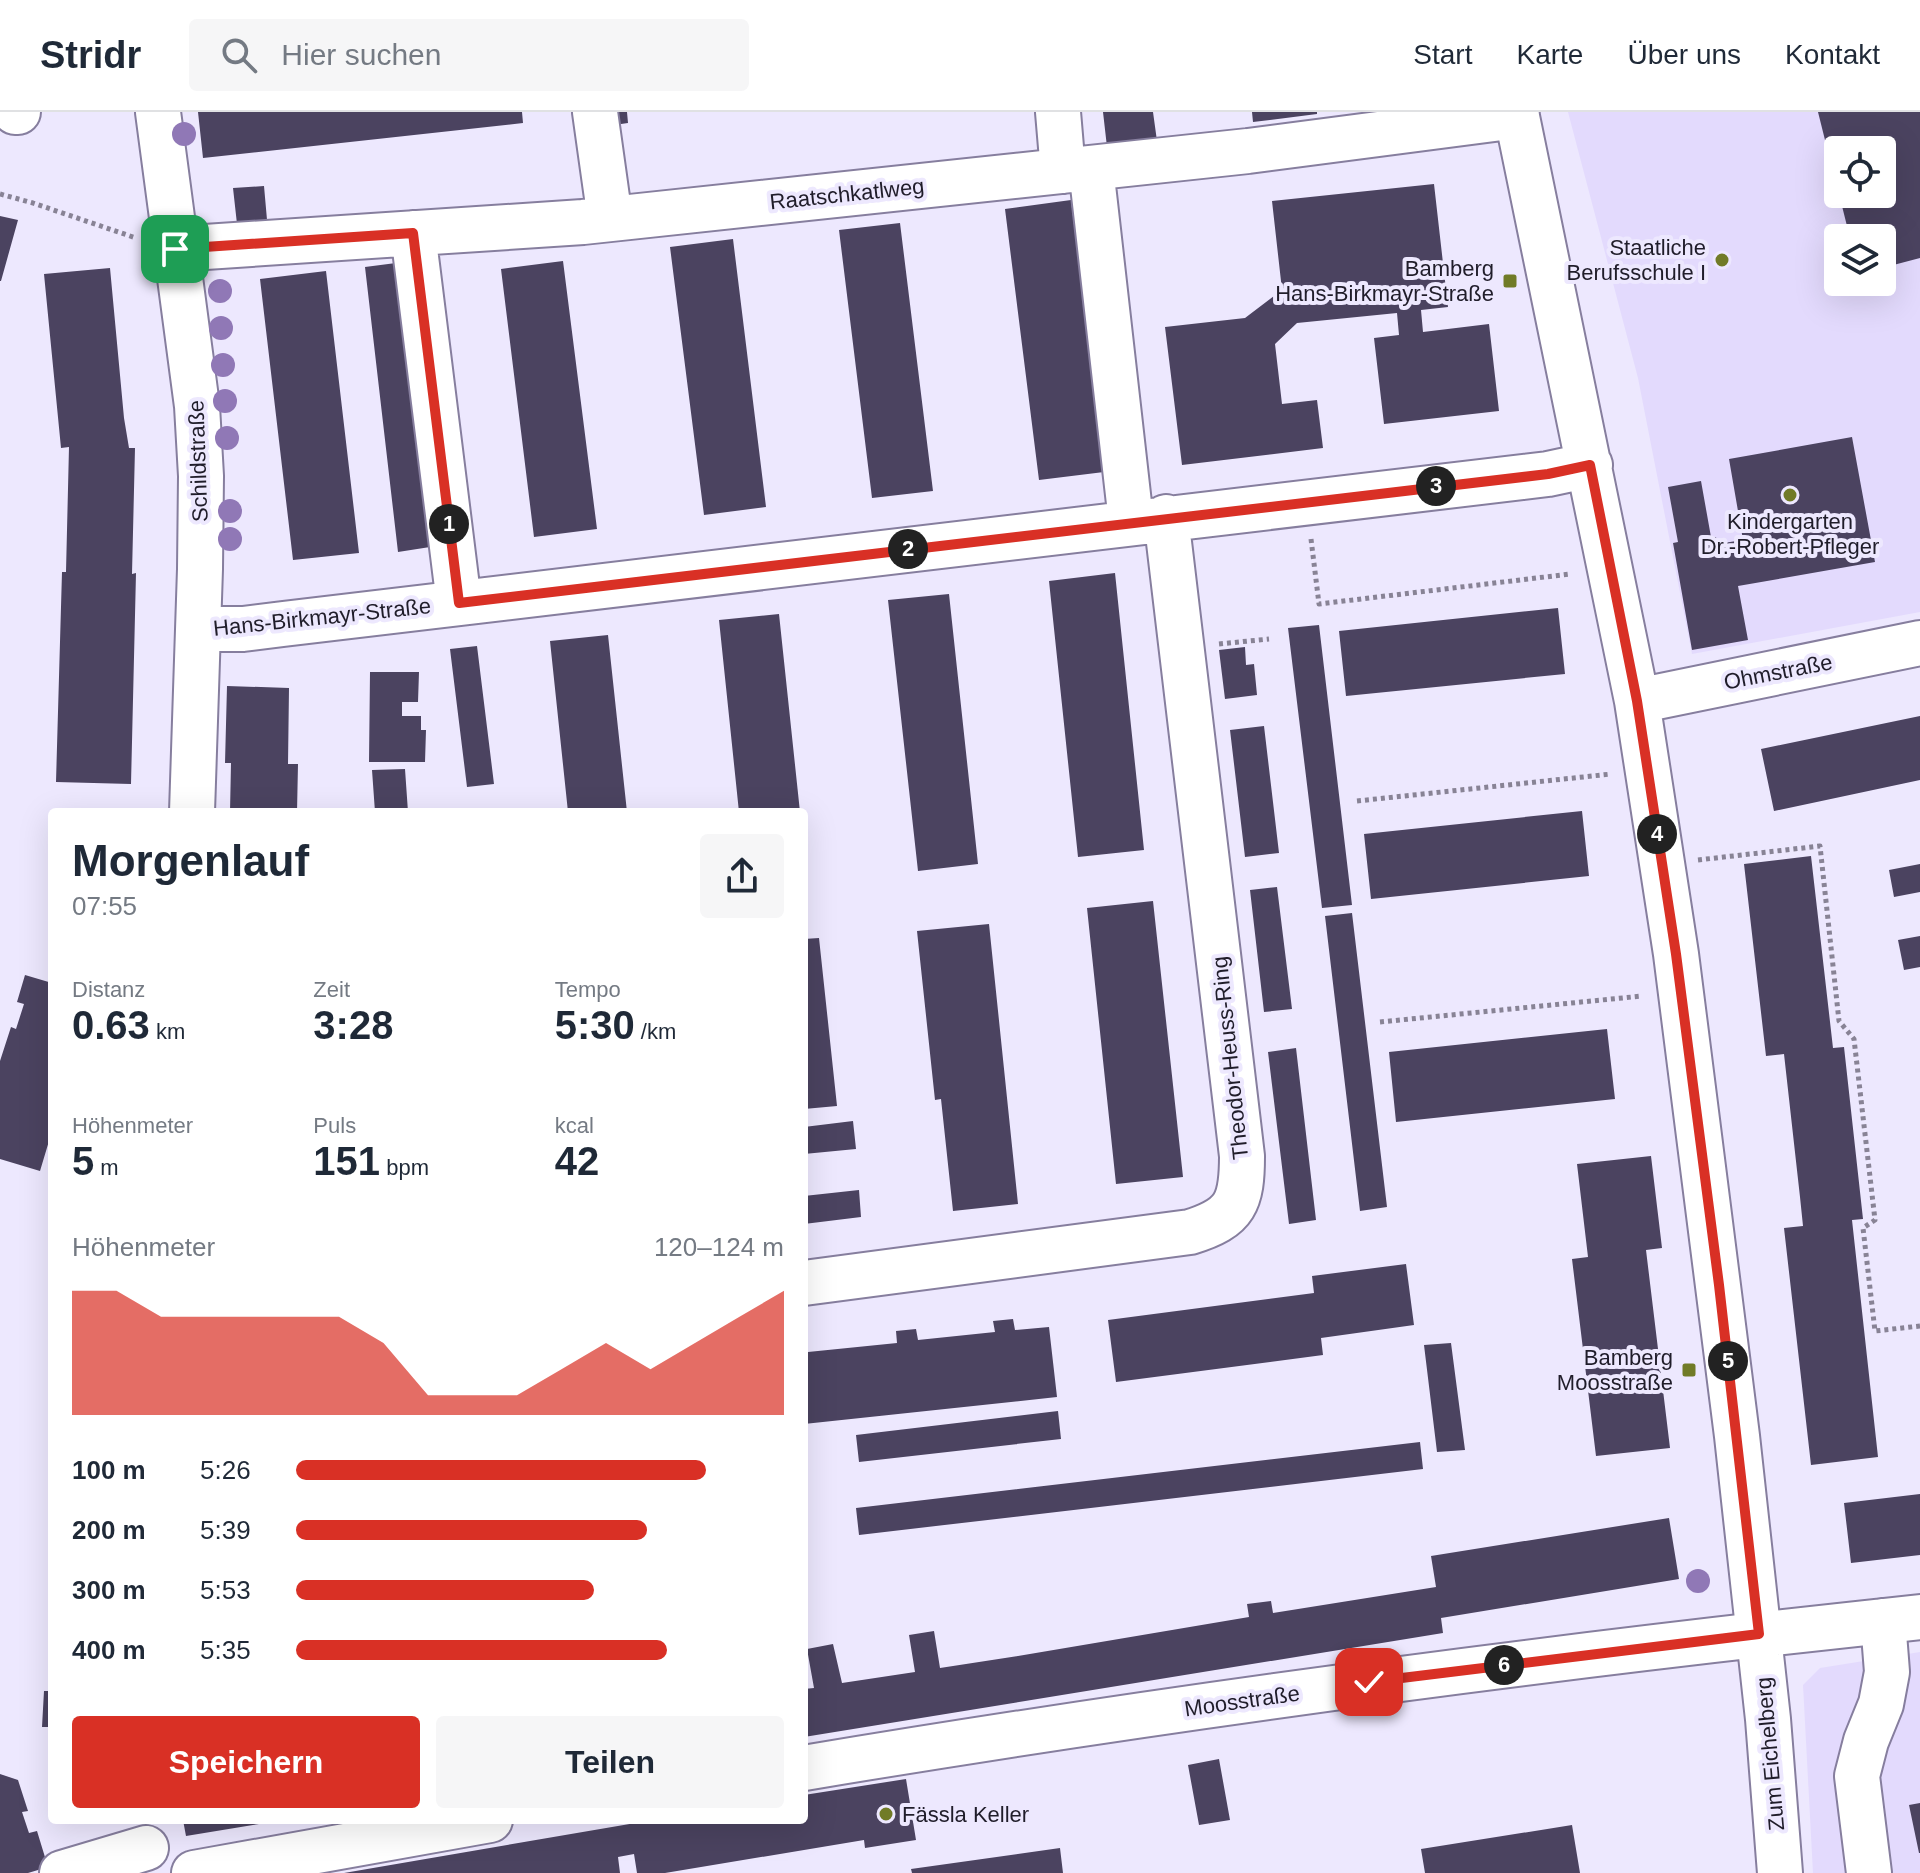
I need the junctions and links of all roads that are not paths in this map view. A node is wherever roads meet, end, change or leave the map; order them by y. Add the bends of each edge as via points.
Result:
1 (158, 112) edge
2 (595, 112) edge
3 (1517, 114) edge
4 (1069, 151) edge
5 (610, 219) junction
6 (413, 233) junction
7 (175, 249) junction
8 (1590, 465) junction
9 (1148, 519) junction
10 (459, 603) junction
11 (199, 629) junction
12 (1920, 643) edge
13 (1637, 701) junction
14 (192, 808) edge
15 (808, 1282) edge
16 (1902, 1619) edge
17 (1759, 1634) junction
18 (808, 1767) edge
19 (468, 1824) edge
20 (145, 1847) edge
21 (62, 1873) edge
22 (194, 1873) edge
23 (1780, 1873) edge
24 (1869, 1873) edge

1 - 7 street, Schildstraße
2 - 5 street
3 - 4 street, Raatschkatlweg
3 - 8 street, Zum Eichelberg
4 - 5 street, Raatschkatlweg
4 - 9 street, Theodor-Heuss-Ring
5 - 6 street, Raatschkatlweg
6 - 7 street, Raatschkatlweg
6 - 10 street
7 - 11 street, Schildstraße via 197,406
8 - 9 street, Hans-Birkmayr-Straße
8 - 13 street, Zum Eichelberg
9 - 10 street, Hans-Birkmayr-Straße
9 - 15 street, Theodor-Heuss-Ring via 1242,1156 1239,1199 1228,1216 1190,1232
10 - 11 street, Hans-Birkmayr-Straße via 243,629
11 - 14 street, Schildstraße
12 - 13 street, Ohmstraße
13 - 17 street, Zum Eichelberg via 1719,1285
16 - 17 street, Moosstraße
16 - 24 street via 1857,1776
17 - 18 street, Moosstraße via 1369,1682
17 - 23 street, Zum Eichelberg
19 - 22 street
20 - 21 street

